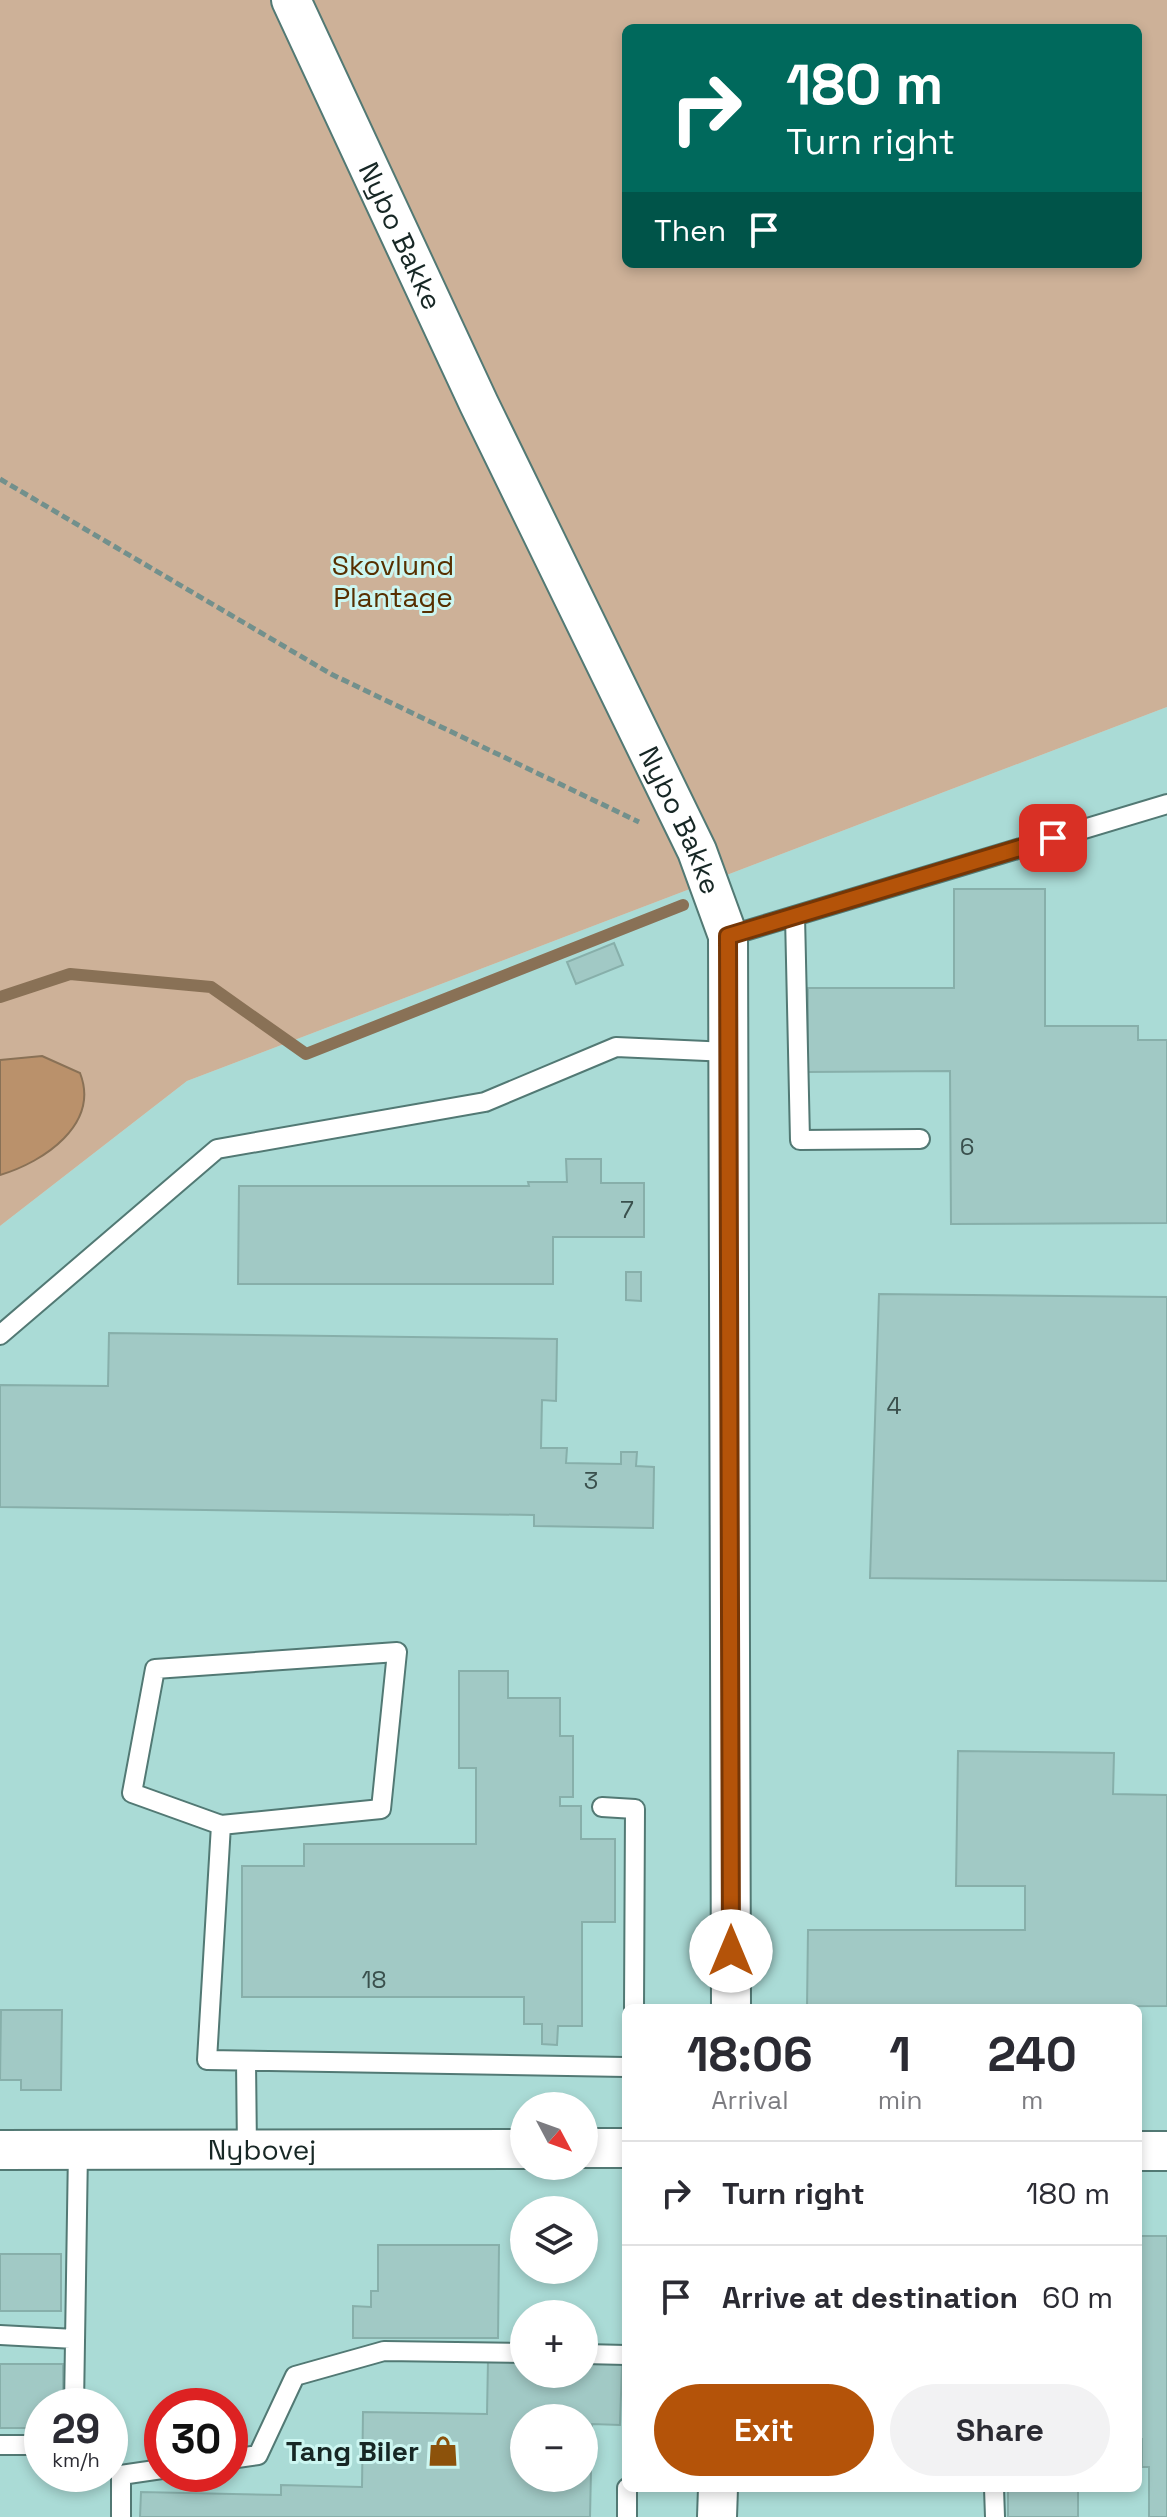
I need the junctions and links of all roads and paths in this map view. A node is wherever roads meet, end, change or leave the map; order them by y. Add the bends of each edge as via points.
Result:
1 (291, 0) edge
2 (0, 479) edge
3 (1167, 804) edge
4 (641, 824) dead end
5 (795, 916) junction
6 (728, 936) junction
7 (729, 1052) junction
8 (920, 1139) dead end
9 (0, 1335) edge
10 (602, 1807) dead end
11 (221, 1825) junction
12 (634, 2004) edge
13 (731, 2004) edge
14 (246, 2061) junction
15 (622, 2067) edge
16 (598, 2148) edge
17 (622, 2148) edge
18 (510, 2149) edge
19 (0, 2150) edge
20 (78, 2150) junction
21 (247, 2150) junction
22 (1142, 2151) edge
23 (1167, 2151) edge
24 (0, 2335) edge
25 (75, 2339) junction
26 (510, 2353) edge
27 (598, 2354) edge
28 (622, 2355) edge
29 (74, 2388) edge
30 (0, 2445) edge
31 (24, 2445) edge
32 (248, 2456) edge
33 (144, 2472) edge
34 (627, 2492) edge
35 (718, 2492) edge
36 (994, 2492) edge
37 (121, 2517) edge
38 (627, 2517) edge
39 (717, 2517) edge
40 (995, 2517) edge

1 - 6 street, Nybo Bakke via 479,404 700,857
2 - 4 path via 331,674
3 - 5 lane
5 - 6 lane
5 - 8 lane via 800,1140
6 - 7 street, Nybo Bakke
7 - 9 lane via 616,1047 485,1102 217,1149
7 - 13 street, Nybo Bakke
10 - 12 lane via 635,1809
11 - 11 lane via 381,1809 397,1652 155,1669 132,1793
11 - 14 lane via 207,2060
14 - 15 lane
14 - 21 lane
16 - 17 street
18 - 21 street, Nybovej
19 - 20 street, Nybovej
20 - 21 street, Nybovej
20 - 25 lane
22 - 23 street
24 - 25 lane
25 - 29 lane
26 - 32 lane via 384,2351 295,2376 258,2455
27 - 28 lane
30 - 31 lane
33 - 37 lane via 121,2475
34 - 38 lane
35 - 39 street
36 - 40 lane

